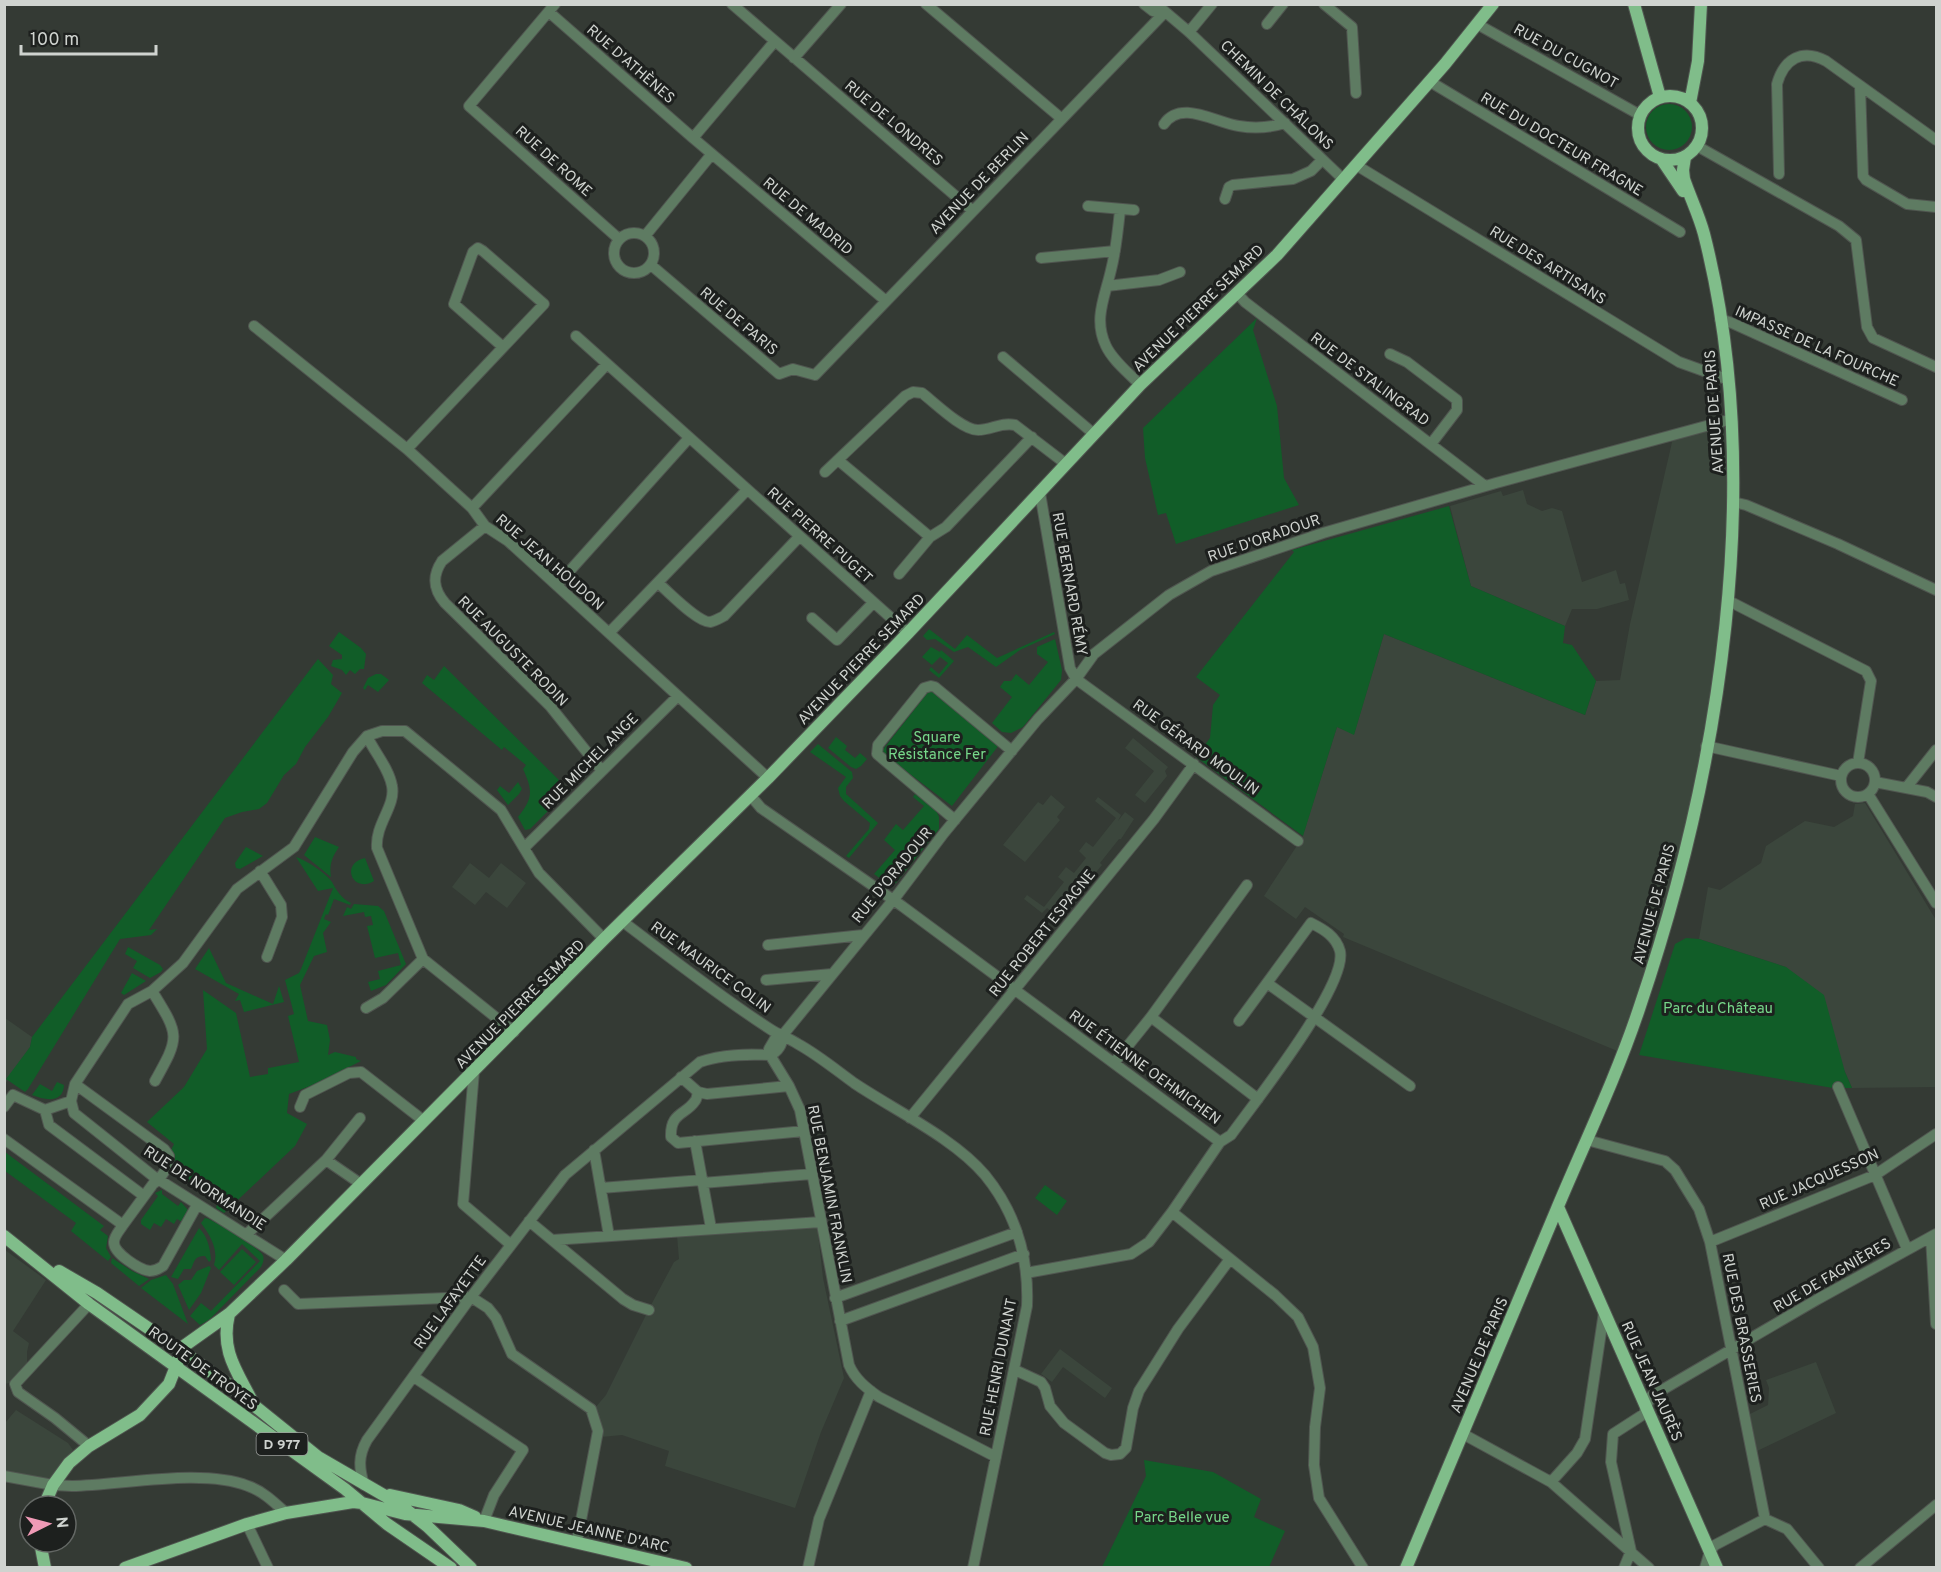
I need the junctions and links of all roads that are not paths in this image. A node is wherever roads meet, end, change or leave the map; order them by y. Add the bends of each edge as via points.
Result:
1 (732, 4) edge
2 (842, 4) edge
3 (926, 4) edge
4 (1144, 4) edge
5 (1212, 4) edge
6 (1283, 4) edge
7 (1324, 4) edge
8 (1493, 4) edge
9 (1634, 4) edge
10 (1701, 4) edge
11 (552, 8) edge
12 (1160, 8) edge
13 (1267, 24) dead end
14 (1477, 24) junction
15 (1189, 32) junction
16 (775, 41) junction
17 (794, 58) junction
18 (1429, 81) junction
19 (1860, 86) junction
20 (1356, 93) dead end
21 (1660, 97) junction
22 (1690, 103) junction
23 (1640, 115) junction
24 (1062, 119) junction
25 (1285, 123) junction
26 (1164, 124) dead end
27 (693, 138) junction
28 (1936, 140) edge
29 (1696, 146) junction
30 (711, 154) junction
31 (1685, 157) junction
32 (1322, 160) junction
33 (1662, 160) junction
34 (1356, 165) junction
35 (1779, 174) dead end
36 (1344, 180) junction
37 (1225, 199) dead end
38 (1088, 206) dead end
39 (1936, 207) edge
40 (1694, 208) junction
41 (1120, 210) junction
42 (1134, 210) dead end
43 (974, 211) junction
44 (1680, 232) dead end
45 (645, 236) junction
46 (619, 239) junction
47 (1114, 251) junction
48 (1041, 258) dead end
49 (651, 265) junction
50 (1180, 272) dead end
51 (1107, 286) junction
52 (1237, 293) junction
53 (886, 301) junction
54 (1720, 319) junction
55 (254, 326) dead end
56 (576, 336) dead end
57 (503, 347) junction
58 (1390, 354) dead end
59 (1003, 357) dead end
60 (607, 364) junction
61 (1936, 367) edge
62 (815, 375) joint
63 (1729, 380) junction
64 (1140, 385) junction
65 (1902, 400) dead end
66 (1732, 419) junction
67 (1094, 434) junction
68 (1032, 437) junction
69 (689, 438) junction
70 (1431, 444) junction
71 (407, 449) junction
72 (838, 460) junction
73 (1066, 464) junction
74 (825, 472) dead end
75 (1485, 486) junction
76 (747, 490) junction
77 (1040, 493) junction
78 (1733, 502) junction
79 (472, 508) junction
80 (485, 526) junction
81 (799, 537) junction
82 (930, 537) junction
83 (898, 574) dead end
84 (658, 583) junction
85 (557, 585) junction
86 (1936, 590) edge
87 (1727, 600) junction
88 (873, 603) junction
89 (812, 618) dead end
90 (609, 633) junction
91 (908, 633) junction
92 (1076, 678) junction
93 (678, 696) junction
94 (368, 736) junction
95 (1706, 746) junction
96 (1936, 750) edge
97 (1012, 751) junction
98 (1858, 763) junction
99 (1194, 764) junction
100 (602, 771) junction
101 (1841, 776) junction
102 (768, 778) junction
103 (1875, 782) junction
104 (1906, 788) junction
105 (1868, 794) junction
106 (750, 795) junction
107 (1936, 797) edge
108 (955, 820) junction
109 (1298, 841) dead end
110 (524, 848) junction
111 (260, 871) junction
112 (1247, 885) dead end
113 (893, 900) junction
114 (1936, 903) edge
115 (622, 921) junction
116 (863, 935) junction
117 (604, 939) junction
118 (768, 945) dead end
119 (267, 957) dead end
120 (423, 959) junction
121 (832, 974) junction
122 (766, 980) dead end
123 (1267, 983) junction
124 (1016, 991) junction
125 (153, 992) junction
126 (366, 1008) dead end
127 (1151, 1017) junction
128 (1314, 1018) junction
129 (1239, 1021) dead end
130 (514, 1032) junction
131 (782, 1036) junction
132 (770, 1055) junction
133 (1114, 1063) junction
134 (474, 1071) junction
135 (681, 1077) junction
136 (155, 1081) dead end
137 (75, 1084) junction
138 (789, 1086) junction
139 (1410, 1086) dead end
140 (1838, 1087) dead end
141 (9, 1092) edge
142 (698, 1092) junction
143 (1258, 1098) junction
144 (71, 1101) junction
145 (4, 1107) edge
146 (300, 1107) dead end
147 (45, 1110) junction
148 (360, 1118) dead end
149 (910, 1118) junction
150 (424, 1121) junction
151 (804, 1131) junction
152 (1936, 1134) edge
153 (4, 1139) edge
154 (1587, 1140) junction
155 (695, 1141) junction
156 (1220, 1142) junction
157 (594, 1150) junction
158 (326, 1160) junction
159 (812, 1174) junction
160 (1875, 1174) junction
161 (160, 1179) junction
162 (702, 1182) junction
163 (361, 1184) junction
164 (601, 1188) junction
165 (144, 1196) junction
166 (197, 1205) junction
167 (1558, 1207) junction
168 (1172, 1212) junction
169 (529, 1221) junction
170 (821, 1221) junction
171 (123, 1225) junction
172 (711, 1228) junction
173 (1017, 1232) junction
174 (247, 1234) junction
175 (4, 1236) edge
176 (609, 1236) junction
177 (1934, 1236) edge
178 (552, 1240) junction
179 (1710, 1242) junction
180 (511, 1245) junction
181 (1907, 1249) junction
182 (29, 1254) junction
183 (1024, 1254) junction
184 (1230, 1259) junction
185 (286, 1260) junction
186 (1026, 1273) junction
187 (284, 1290) dead end
188 (471, 1297) junction
189 (836, 1298) junction
190 (89, 1304) junction
191 (649, 1310) dead end
192 (1604, 1312) junction
193 (229, 1314) junction
194 (840, 1321) junction
195 (1936, 1324) edge
196 (202, 1335) junction
197 (181, 1350) junction
198 (228, 1351) junction
199 (1731, 1351) junction
200 (175, 1366) junction
201 (1015, 1370) junction
202 (414, 1377) junction
203 (220, 1378) junction
204 (197, 1382) junction
205 (169, 1384) junction
206 (871, 1391) junction
207 (1648, 1402) junction
208 (255, 1407) junction
209 (1462, 1434) junction
210 (89, 1446) junction
211 (996, 1457) junction
212 (4, 1476) edge
213 (1551, 1482) junction
214 (53, 1485) junction
215 (364, 1485) junction
216 (382, 1493) junction
217 (49, 1494) edge
218 (362, 1503) junction
219 (1936, 1505) edge
220 (286, 1513) junction
221 (414, 1515) junction
222 (448, 1519) junction
223 (1765, 1519) junction
224 (484, 1521) junction
225 (247, 1524) junction
226 (439, 1538) junction
227 (577, 1541) junction
228 (1631, 1551) junction
229 (1710, 1551) junction
230 (125, 1568) edge
231 (268, 1568) edge
232 (451, 1568) edge
233 (471, 1568) edge
234 (686, 1568) edge
235 (808, 1568) edge
236 (972, 1568) edge
237 (1363, 1568) edge
238 (1406, 1568) edge
239 (1624, 1568) edge
240 (1649, 1568) edge
241 (1705, 1568) edge
242 (1717, 1568) edge
243 (1819, 1568) edge
244 (1860, 1568) edge

1 - 16 street, RUE DE LONDRES
2 - 17 street
3 - 24 street
4 - 12 street, CHEMIN DE CHÂLONS via 1153,11
5 - 15 street
6 - 13 street
7 - 20 street via 1352,27
8 - 14 main road, AVENUE PIERRE SEMARD
9 - 21 main road
10 - 22 main road via 1698,61
11 - 27 street, RUE D'ATHÈNES
11 - 46 street, RUE DE ROME via 469,106
12 - 15 street, CHEMIN DE CHÂLONS
12 - 24 street, AVENUE DE BERLIN
14 - 18 main road, AVENUE PIERRE SEMARD
14 - 23 street, RUE DU CUGNOT
15 - 25 street, CHEMIN DE CHÂLONS
16 - 17 street, RUE DE LONDRES
16 - 27 street
17 - 43 street, RUE DE LONDRES
18 - 34 main road, AVENUE PIERRE SEMARD
18 - 44 street, RUE DU DOCTEUR FRAGNE
19 - 28 street
19 - 35 street via 1811,55 1788,63 1777,84
19 - 39 street via 1863,176 1907,204
21 - 22 main road via 1679,97
21 - 23 main road via 1651,101
22 - 29 main road via 1702,128
23 - 33 main road via 1637,125 1642,146
24 - 43 street, AVENUE DE BERLIN
25 - 26 street via 1260,129 1187,113 1174,115
25 - 32 street, CHEMIN DE CHÂLONS
27 - 30 street, RUE D'ATHÈNES
29 - 31 main road
29 - 61 street via 1839,226 1856,240 1867,327 1873,338
30 - 45 street
30 - 53 street, RUE DE MADRID
31 - 33 main road
31 - 40 main road, AVENUE DE PARIS via 1684,179
32 - 36 street, CHEMIN DE CHÂLONS
32 - 37 street via 1311,171 1293,179 1233,185
33 - 40 main road, AVENUE DE PARIS
34 - 36 main road, AVENUE PIERRE SEMARD
34 - 63 street, RUE DES ARTISANS via 1679,363
36 - 52 main road, AVENUE PIERRE SEMARD
38 - 41 street
40 - 54 main road, AVENUE DE PARIS via 1709,255
41 - 42 street
41 - 47 street
43 - 53 street, AVENUE DE BERLIN
45 - 46 street via 631,232
45 - 49 street via 654,248
46 - 49 street via 614,252 619,267 634,273
47 - 48 street
47 - 51 street
49 - 62 street, RUE DE PARIS via 779,374 793,369
50 - 51 street via 1159,280
51 - 64 street via 1100,308 1103,338 1110,353
52 - 64 main road, AVENUE PIERRE SEMARD
52 - 70 street, RUE DE STALINGRAD
53 - 62 street, AVENUE DE BERLIN
54 - 63 main road, AVENUE DE PARIS
54 - 65 street, IMPASSE DE LA FOURCHE
55 - 71 street, RUE JEAN HOUDON
56 - 60 street, RUE PIERRE PUGET
57 - 57 street via 454,304 473,252 478,248 544,304
57 - 71 street
58 - 70 street via 1407,362 1456,400 1457,410
59 - 67 street
60 - 69 street, RUE PIERRE PUGET
60 - 79 street
63 - 66 main road, AVENUE DE PARIS
64 - 67 main road, AVENUE PIERRE SEMARD
66 - 75 street, RUE D'ORADOUR
66 - 78 main road, AVENUE DE PARIS
67 - 73 main road, AVENUE PIERRE SEMARD
68 - 72 street via 1006,423 978,430 966,427 922,393 913,392
68 - 73 street
68 - 82 street via 946,527
69 - 76 street, RUE PIERRE PUGET
69 - 85 street
70 - 75 street, RUE DE STALINGRAD
71 - 79 street, RUE JEAN HOUDON
72 - 74 street
72 - 82 street
73 - 77 main road, AVENUE PIERRE SEMARD
75 - 92 street, RUE D'ORADOUR via 1323,533 1211,571 1127,626 1094,654
76 - 81 street, RUE PIERRE PUGET
76 - 84 street
77 - 91 main road, AVENUE PIERRE SEMARD
77 - 92 street, RUE BERNARD RÉMY via 1070,668
78 - 86 street via 1838,544
78 - 87 main road, AVENUE DE PARIS
79 - 80 street, RUE JEAN HOUDON
80 - 85 street, RUE JEAN HOUDON
80 - 100 street, RUE AUGUSTE RODIN via 442,561 435,577 436,590 550,706
81 - 84 street via 716,620 699,619
81 - 88 street, RUE PIERRE PUGET
82 - 83 street
84 - 90 street
85 - 90 street, RUE JEAN HOUDON
87 - 95 main road, AVENUE DE PARIS
87 - 98 street via 1866,671 1871,681
88 - 89 street, RUE PIERRE PUGET via 837,640
88 - 91 street, RUE PIERRE PUGET
90 - 93 street, RUE JEAN HOUDON
91 - 102 main road, AVENUE PIERRE SEMARD
92 - 97 street, RUE D'ORADOUR
92 - 99 street, RUE GÉRARD MOULIN
93 - 100 street, RUE MICHEL ANGE
93 - 102 street, RUE JEAN HOUDON
94 - 110 street via 382,730 405,731 501,810
94 - 111 street via 352,752 294,847
94 - 120 street via 392,787 392,798 376,838 377,848
95 - 101 street
95 - 154 main road, AVENUE DE PARIS via 1683,857 1648,981
96 - 104 street
97 - 108 street, RUE D'ORADOUR
97 - 108 street via 935,687 924,688 876,752
98 - 101 street via 1847,766
98 - 103 street via 1869,766
99 - 109 street, RUE GÉRARD MOULIN
99 - 124 street, RUE ROBERT ESPAGNE
100 - 110 street, RUE MICHEL ANGE
101 - 105 street via 1848,795
102 - 106 main road, AVENUE PIERRE SEMARD
103 - 104 street
103 - 105 street
104 - 107 street
105 - 114 street
106 - 113 street, RUE ÉTIENNE OEHMICHEN via 761,807
106 - 115 main road, AVENUE PIERRE SEMARD
108 - 113 street, RUE D'ORADOUR
110 - 117 street via 538,873
111 - 119 street via 281,905 282,916
111 - 125 street via 237,889 183,963
112 - 127 street
113 - 116 street, RUE D'ORADOUR
113 - 124 street, RUE ÉTIENNE OEHMICHEN
115 - 117 main road, AVENUE PIERRE SEMARD
115 - 131 street, RUE MAURICE COLIN
116 - 118 street
116 - 121 street, RUE D'ORADOUR
117 - 130 main road, AVENUE PIERRE SEMARD
120 - 126 street via 383,998
120 - 130 street
121 - 122 street
121 - 131 street, RUE D'ORADOUR
123 - 128 street
123 - 128 street via 1311,922 1328,932 1340,950 1340,961
123 - 129 street
124 - 133 street, RUE ÉTIENNE OEHMICHEN
124 - 149 street, RUE ROBERT ESPAGNE
125 - 136 street via 175,1037
125 - 137 street via 128,1004
127 - 133 street
127 - 143 street
128 - 139 street
128 - 143 street
130 - 134 main road, AVENUE PIERRE SEMARD
131 - 132 street via 783,1042
131 - 149 street, RUE HENRI DUNANT
132 - 135 street, RUE LAFAYETTE via 713,1057
132 - 138 street, RUE BENJAMIN FRANKLIN
133 - 156 street, RUE ÉTIENNE OEHMICHEN
134 - 150 main road, AVENUE PIERRE SEMARD
134 - 180 street via 463,1204
135 - 142 street
135 - 157 street, RUE LAFAYETTE
137 - 144 street
137 - 161 street via 164,1149 169,1164
138 - 142 street
138 - 151 street, RUE BENJAMIN FRANKLIN
140 - 160 street
141 - 145 street
141 - 147 street
142 - 155 street via 695,1102 679,1114 671,1128 671,1137 678,1143
143 - 156 street via 1231,1135
144 - 147 street
144 - 161 street, RUE DE NORMANDIE via 74,1113
146 - 150 street via 305,1095 349,1073 361,1072
147 - 165 street via 49,1125
148 - 158 street
149 - 173 street, RUE HENRI DUNANT via 959,1150 983,1173 1000,1195
150 - 163 main road, AVENUE PIERRE SEMARD
151 - 155 street
151 - 159 street, RUE BENJAMIN FRANKLIN
152 - 160 street, RUE JACQUESSON
153 - 171 street
154 - 167 main road, AVENUE DE PARIS
154 - 179 street, RUE DES BRASSERIES via 1665,1161 1699,1209
155 - 162 street
156 - 168 street, RUE ÉTIENNE OEHMICHEN
157 - 164 street
157 - 169 street, RUE LAFAYETTE via 565,1175
158 - 163 street
158 - 174 street
159 - 162 street
159 - 170 street, RUE BENJAMIN FRANKLIN
160 - 179 street, RUE JACQUESSON
160 - 181 street
161 - 165 street
161 - 166 street, RUE DE NORMANDIE
162 - 164 street
162 - 172 street
163 - 185 main road, AVENUE PIERRE SEMARD
164 - 176 street
165 - 171 street
166 - 171 street via 163,1266 156,1271 147,1271 118,1254 114,1238
166 - 174 street, RUE DE NORMANDIE
167 - 192 main road, RUE JEAN JAURÈS
167 - 209 main road, AVENUE DE PARIS
168 - 184 street
168 - 186 street, RUE ÉTIENNE OEHMICHEN via 1149,1242 1131,1254
169 - 178 street
169 - 180 street, RUE LAFAYETTE
170 - 172 street
170 - 189 street, RUE BENJAMIN FRANKLIN
172 - 176 street
173 - 183 street, RUE HENRI DUNANT
173 - 189 street
174 - 185 street, RUE DE NORMANDIE
175 - 182 main road, ROUTE DE TROYES / D 977
176 - 178 street
177 - 181 street, RUE DE FAGNIÈRES
177 - 195 street
178 - 191 street via 622,1299
179 - 199 street, RUE DES BRASSERIES
180 - 188 street, RUE LAFAYETTE
181 - 199 street, RUE DE FAGNIÈRES
182 - 190 main road, ROUTE DE TROYES / D 977
182 - 197 main road, ROUTE DE TROYES / D 977 via 97,1293
183 - 186 street, RUE HENRI DUNANT
183 - 194 street
184 - 201 street via 1147,1377 1135,1400 1126,1448 1120,1454 1111,1455 1064,1423 1050,1406 1041,1382
184 - 237 street via 1298,1317 1313,1347 1320,1388 1314,1465 1319,1498
185 - 193 main road, AVENUE PIERRE SEMARD
186 - 201 street, RUE HENRI DUNANT via 1027,1306
187 - 188 street via 298,1304
188 - 202 street, RUE LAFAYETTE
188 - 227 street via 496,1318 512,1354 591,1409 598,1431
189 - 194 street, RUE BENJAMIN FRANKLIN
190 - 200 main road, ROUTE DE TROYES / D 977
190 - 210 street via 15,1384 18,1392
192 - 207 main road, RUE JEAN JAURÈS
192 - 213 street via 1585,1439
193 - 196 main road, AVENUE PIERRE SEMARD
193 - 198 main road via 225,1335
194 - 206 street, RUE BENJAMIN FRANKLIN via 852,1372
196 - 197 main road, AVENUE PIERRE SEMARD
196 - 198 main road via 215,1337
197 - 200 main road
197 - 203 main road, D 977
198 - 203 main road via 226,1370
198 - 208 main road
199 - 207 street, RUE DE FAGNIÈRES
199 - 223 street, RUE DES BRASSERIES
200 - 204 main road, ROUTE DE TROYES / D 977
200 - 205 main road
201 - 211 street, RUE HENRI DUNANT
202 - 215 street, RUE LAFAYETTE via 361,1452
202 - 224 street via 523,1450 494,1495
203 - 204 main road
203 - 208 main road, D 977
204 - 205 main road
204 - 218 main road, ROUTE DE TROYES / D 977
205 - 210 main road via 140,1415
206 - 211 street, RUE BENJAMIN FRANKLIN
206 - 235 street via 819,1519
207 - 228 street, RUE DE FAGNIÈRES via 1644,1414 1613,1434 1611,1462
207 - 229 main road, RUE JEAN JAURÈS
208 - 215 main road, D 977 via 318,1457
209 - 213 street
209 - 238 main road, AVENUE DE PARIS
210 - 214 main road via 69,1463
211 - 236 street, RUE HENRI DUNANT
212 - 214 street
213 - 228 street
214 - 217 main road
214 - 220 street via 211,1478 250,1486
215 - 216 main road, D 977
216 - 221 main road, D 977
216 - 224 main road, AVENUE JEANNE D'ARC via 459,1510
218 - 220 main road
218 - 221 main road, AVENUE JEANNE D'ARC
218 - 232 main road, D 977
219 - 244 street
220 - 225 main road
221 - 222 main road, AVENUE JEANNE D'ARC
221 - 226 main road, D 977
222 - 224 main road, AVENUE JEANNE D'ARC
222 - 226 main road
223 - 229 street
223 - 243 street via 1787,1529
224 - 227 main road, AVENUE JEANNE D'ARC
225 - 230 main road
225 - 231 street
226 - 233 main road, D 977
227 - 234 main road, AVENUE JEANNE D'ARC
228 - 239 street
228 - 240 street
229 - 241 street
229 - 242 main road, RUE JEAN JAURÈS

